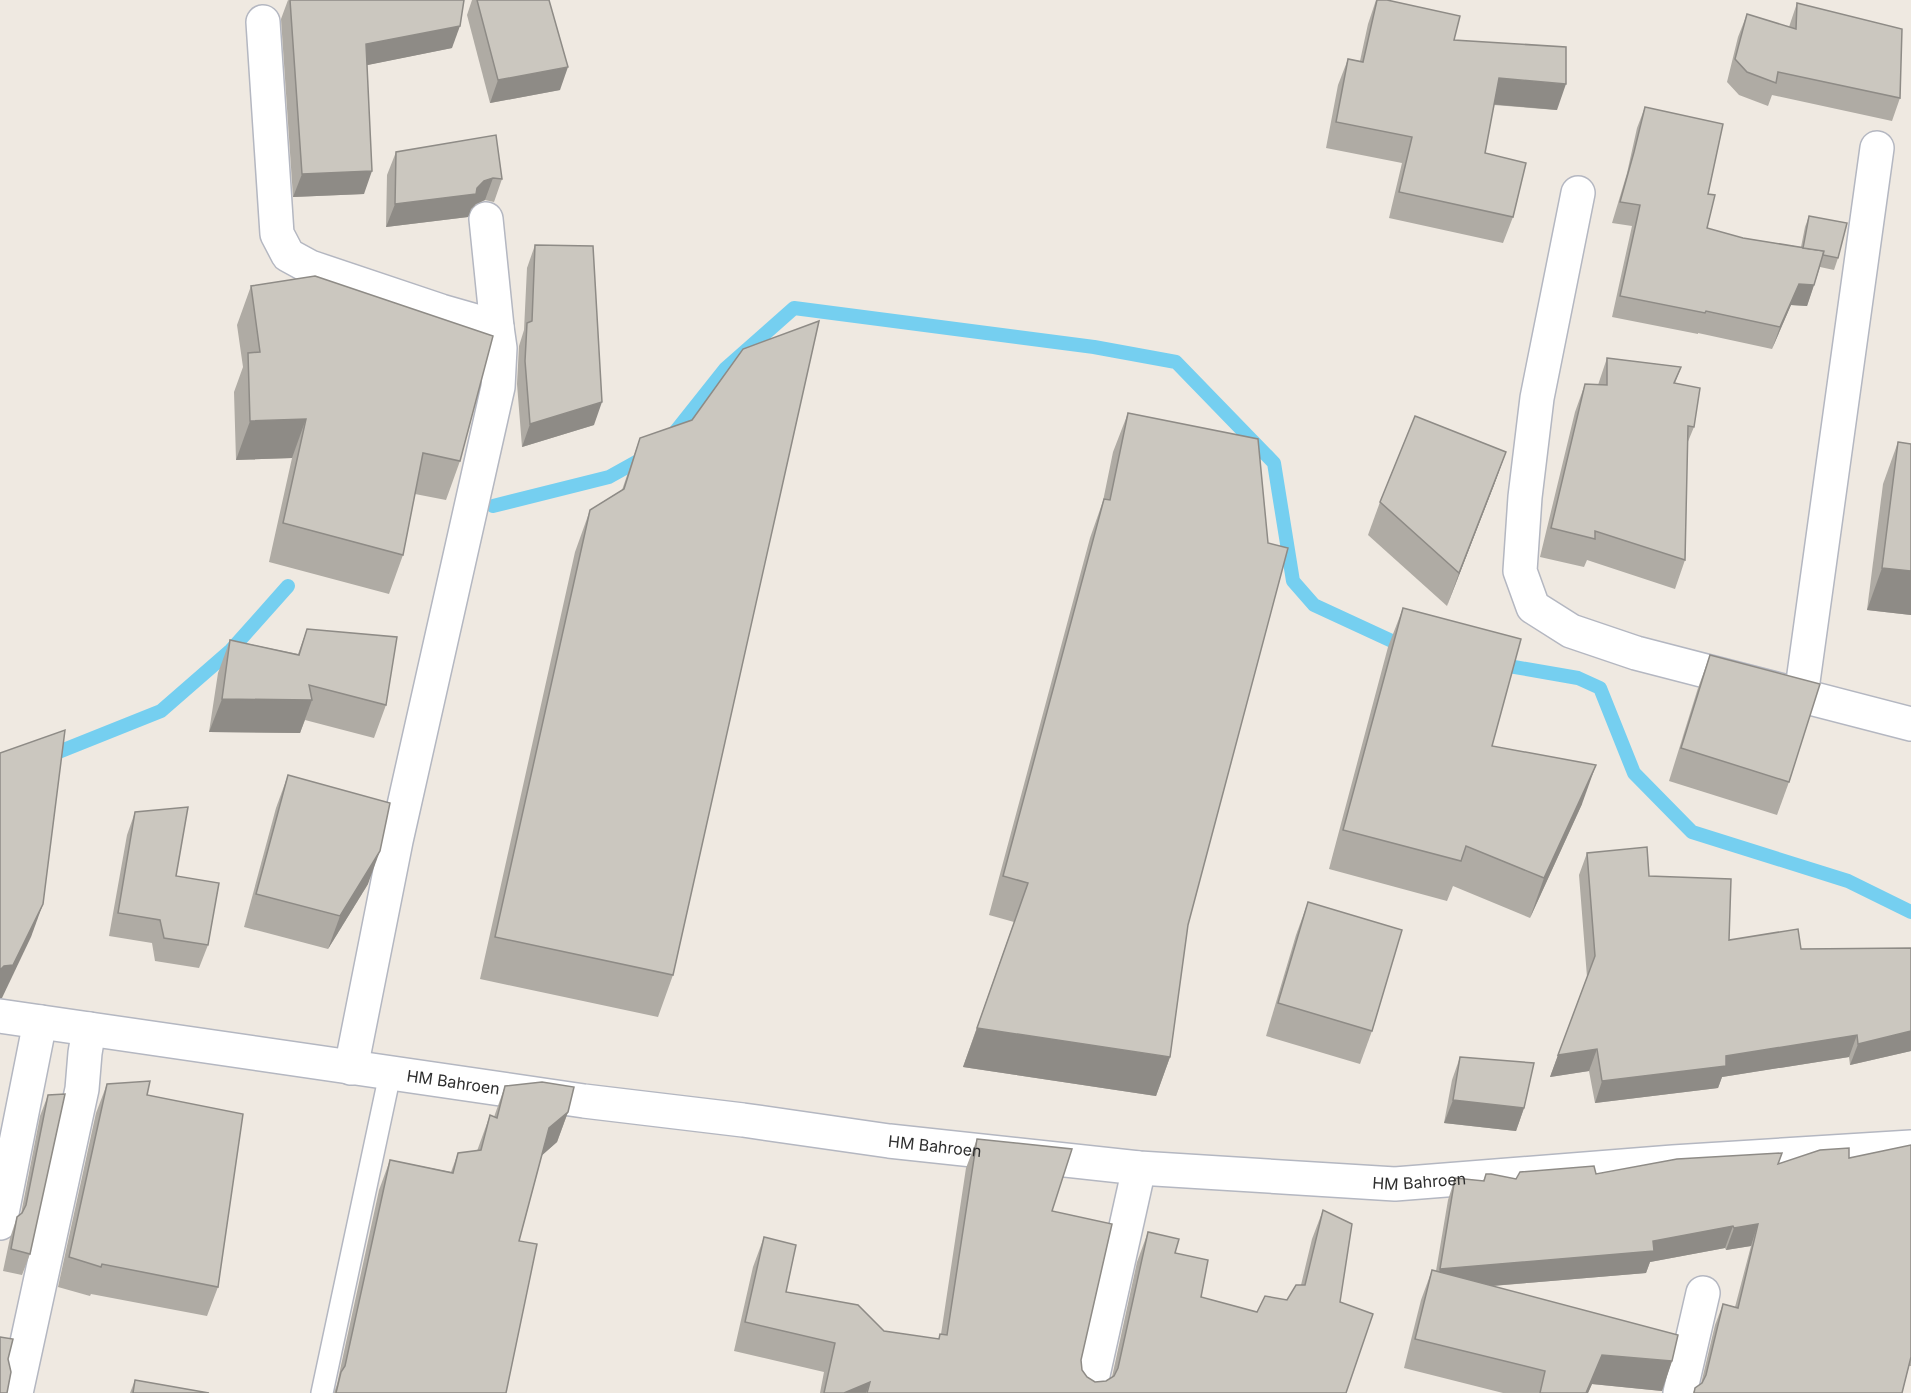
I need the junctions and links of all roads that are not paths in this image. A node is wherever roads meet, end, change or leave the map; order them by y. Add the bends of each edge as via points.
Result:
1 (263, 22) dead end
2 (1877, 148) dead end
3 (1578, 192) dead end
4 (486, 219) dead end
5 (497, 327) junction
6 (1802, 696) junction
7 (1911, 724) edge
8 (0, 1016) edge
9 (40, 1022) junction
10 (89, 1029) junction
11 (351, 1068) junction
12 (390, 1074) junction
13 (1911, 1148) edge
14 (1139, 1168) junction
15 (0, 1223) edge
16 (1703, 1293) dead end
17 (16, 1393) edge
18 (322, 1393) edge
19 (1089, 1393) edge
20 (1680, 1393) edge

1 - 5 street via 277,234 288,255 310,267
2 - 6 street
3 - 6 street via 1537,398 1525,497 1521,571 1533,607 1571,631 1636,653
4 - 5 street
5 - 11 street via 498,387 396,841
6 - 7 street
8 - 9 street, HM Bahroen
9 - 10 street, HM Bahroen
9 - 15 street
10 - 11 street, HM Bahroen
10 - 17 street via 82,1089
11 - 12 street, HM Bahroen
12 - 14 street, HM Bahroen via 888,1141
12 - 18 lane
13 - 14 street, HM Bahroen via 1395,1184
14 - 19 street
16 - 20 street

